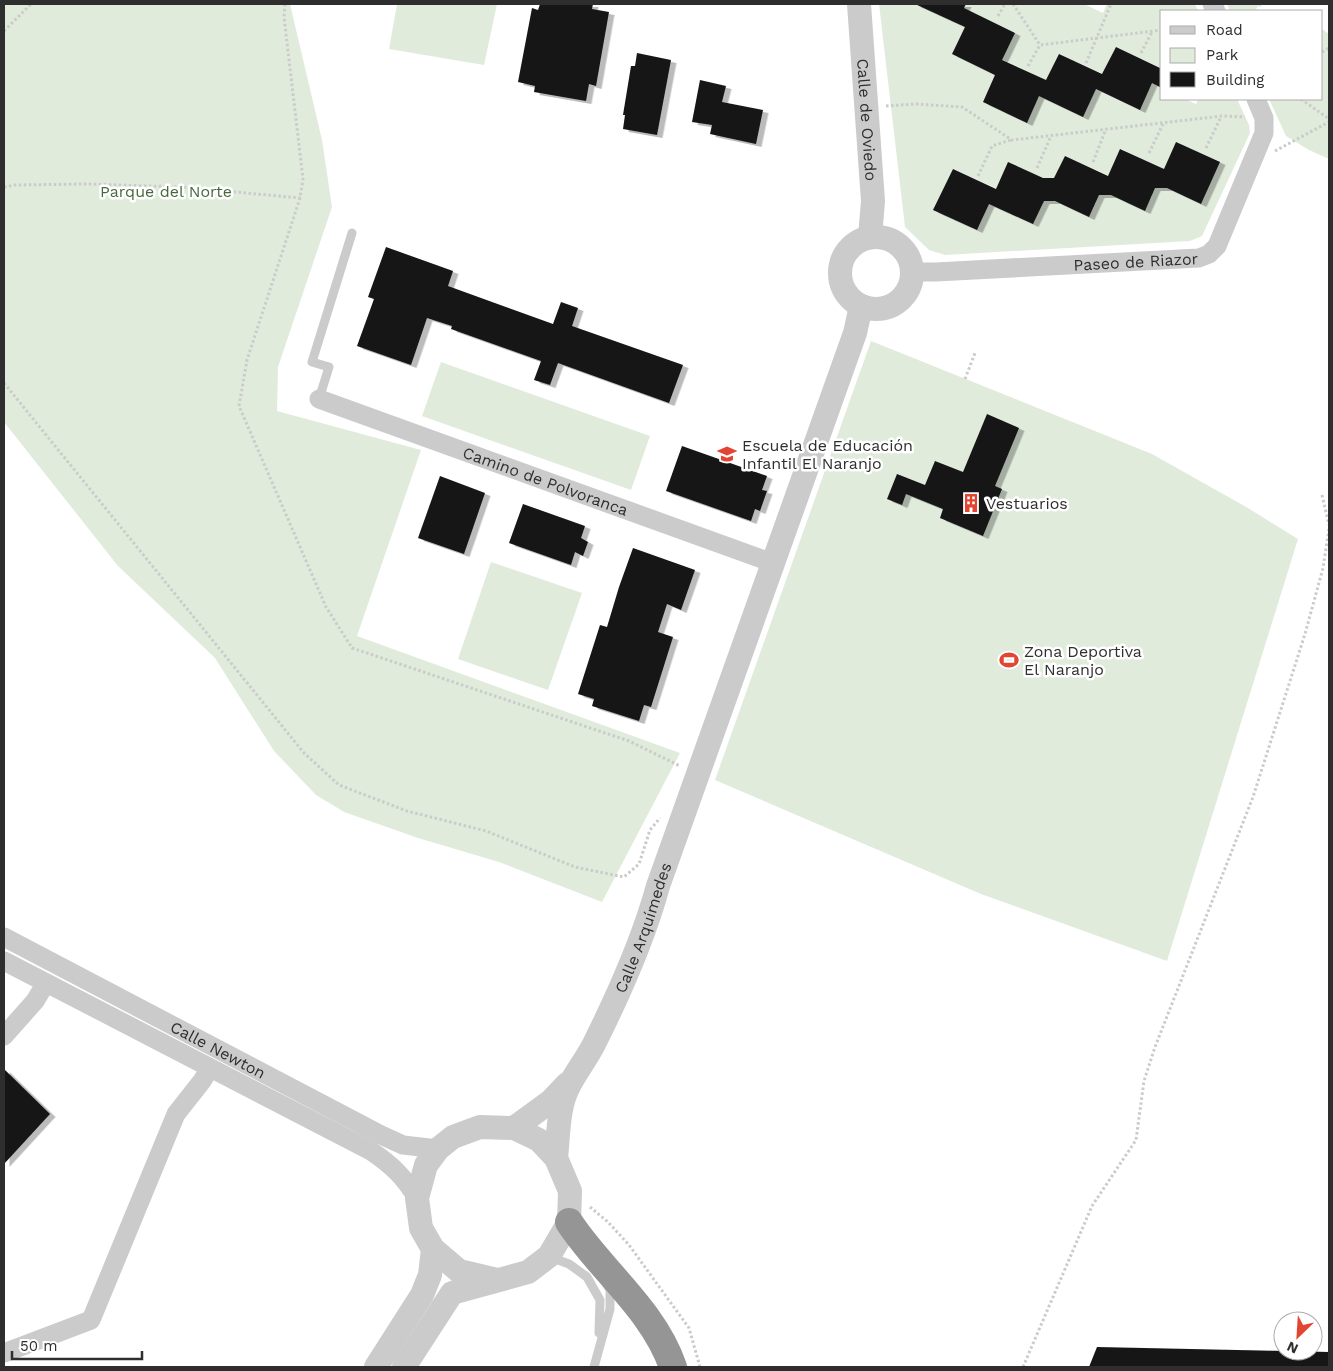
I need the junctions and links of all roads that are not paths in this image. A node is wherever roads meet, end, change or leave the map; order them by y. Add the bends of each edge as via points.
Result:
1 (860, 4) edge
2 (1256, 100) edge
3 (352, 234) dead end
4 (870, 237) junction
5 (912, 272) junction
6 (861, 306) junction
7 (319, 399) joint
8 (773, 563) junction
9 (4, 938) edge
10 (4, 961) edge
11 (46, 983) junction
12 (4, 1036) edge
13 (210, 1068) junction
14 (575, 1075) junction
15 (514, 1128) junction
16 (438, 1149) junction
17 (556, 1158) junction
18 (417, 1198) junction
19 (575, 1232) junction
20 (433, 1249) junction
21 (549, 1256) junction
22 (497, 1280) junction
23 (599, 1346) junction
24 (4, 1352) edge
25 (376, 1367) edge
26 (404, 1367) edge
27 (594, 1367) edge
28 (673, 1367) edge

1 - 4 street, Calle de Oviedo via 873,201
2 - 5 street, Paseo de Riazor via 1264,118 1264,133 1218,246 1209,254 1199,258
3 - 7 lane via 312,362 329,366
4 - 5 street via 890,239 902,248
4 - 6 street via 848,249 840,270 843,288
5 - 6 street via 909,287 894,304 875,309
6 - 8 street via 855,334
7 - 8 street, Camino de Polvoranca
8 - 14 street, Calle Arquímedes via 658,886 650,918 615,1001
9 - 16 street, Calle Newton via 381,1135 403,1145
10 - 11 street, Calle Newton
11 - 12 street via 35,1001
11 - 13 street, Calle Newton
13 - 18 street, Calle Newton via 371,1151 405,1179
13 - 24 street via 176,1114 91,1320
14 - 15 street, Calle Arquímedes via 551,1102
14 - 17 street, Calle Arquímedes via 562,1104
15 - 16 street via 480,1127 453,1137
15 - 17 street via 539,1140
16 - 18 street via 426,1165
17 - 19 street via 570,1191
18 - 20 street via 421,1228
19 - 21 street
19 - 23 lane via 610,1290 610,1309
19 - 28 highway via 632,1297 662,1343
20 - 22 street via 459,1271
20 - 25 street via 430,1274 422,1295
21 - 22 street via 528,1272
21 - 23 lane via 588,1277 600,1300
22 - 26 street via 452,1293
23 - 27 lane

